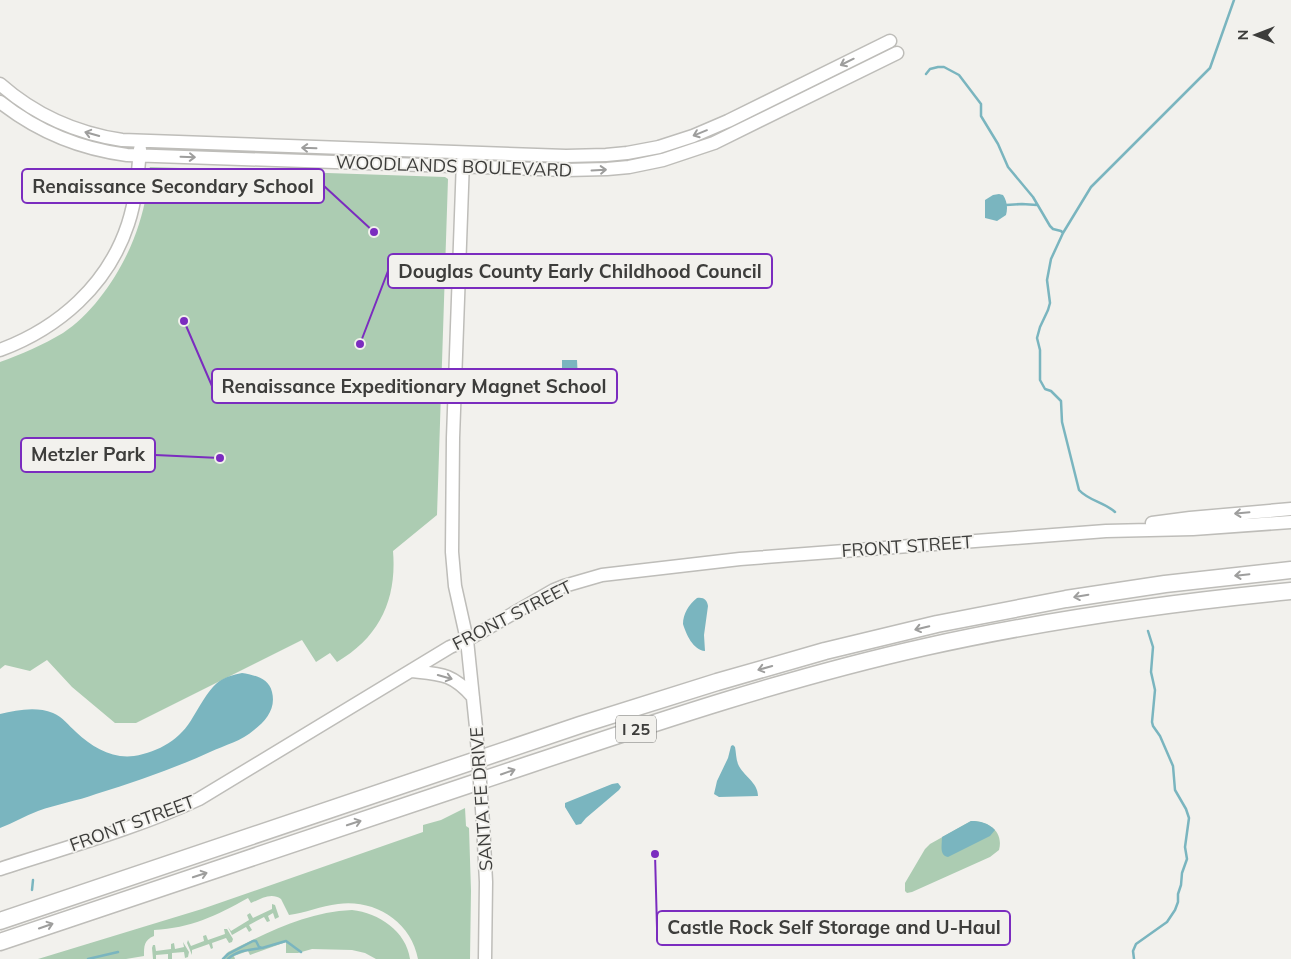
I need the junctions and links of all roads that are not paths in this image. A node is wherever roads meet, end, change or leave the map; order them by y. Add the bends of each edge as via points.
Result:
1 (890, 41) dead end
2 (896, 53) dead end
3 (0, 84) edge
4 (0, 102) edge
5 (140, 142) junction
6 (463, 153) junction
7 (140, 155) junction
8 (462, 167) junction
9 (0, 350) edge
10 (1291, 509) edge
11 (1291, 522) edge
12 (1106, 531) junction
13 (1291, 570) edge
14 (1291, 591) edge
15 (467, 640) junction
16 (411, 671) junction
17 (473, 697) junction
18 (0, 869) edge
19 (0, 921) edge
20 (0, 942) edge
21 (485, 959) edge

1 -> 6 street, WOODLANDS BOULEVARD via 728,121 660,146 627,153 586,156
8 -> 2 street, WOODLANDS BOULEVARD via 586,170 622,168 663,160 721,140
5 -> 3 street, WOODLANDS BOULEVARD via 97,136 63,124 34,109
4 - 7 street, WOODLANDS BOULEVARD via 56,137 96,150
6 -> 5 street, WOODLANDS BOULEVARD
5 - 7 street
6 - 8 street, SANTA FE DRIVE
7 -> 8 street, WOODLANDS BOULEVARD
7 - 9 street via 128,224 102,275 62,317 30,338
8 - 15 street, SANTA FE DRIVE via 451,500 454,573
10 -> 12 street, FRONT STREET via 1190,518
11 - 12 street, FRONT STREET via 1193,530
12 - 15 street, FRONT STREET via 740,559 602,575 554,590
13 -> 19 highway, I 25 via 1066,599 947,622 825,651 580,726
20 -> 14 highway, I 25 via 587,745 806,676 924,647 1071,618
15 - 16 street, FRONT STREET
15 - 17 street, SANTA FE DRIVE
16 -> 17 street via 451,678
16 - 18 street, FRONT STREET via 191,802 128,828
17 - 21 street, SANTA FE DRIVE, bridge via 486,882

